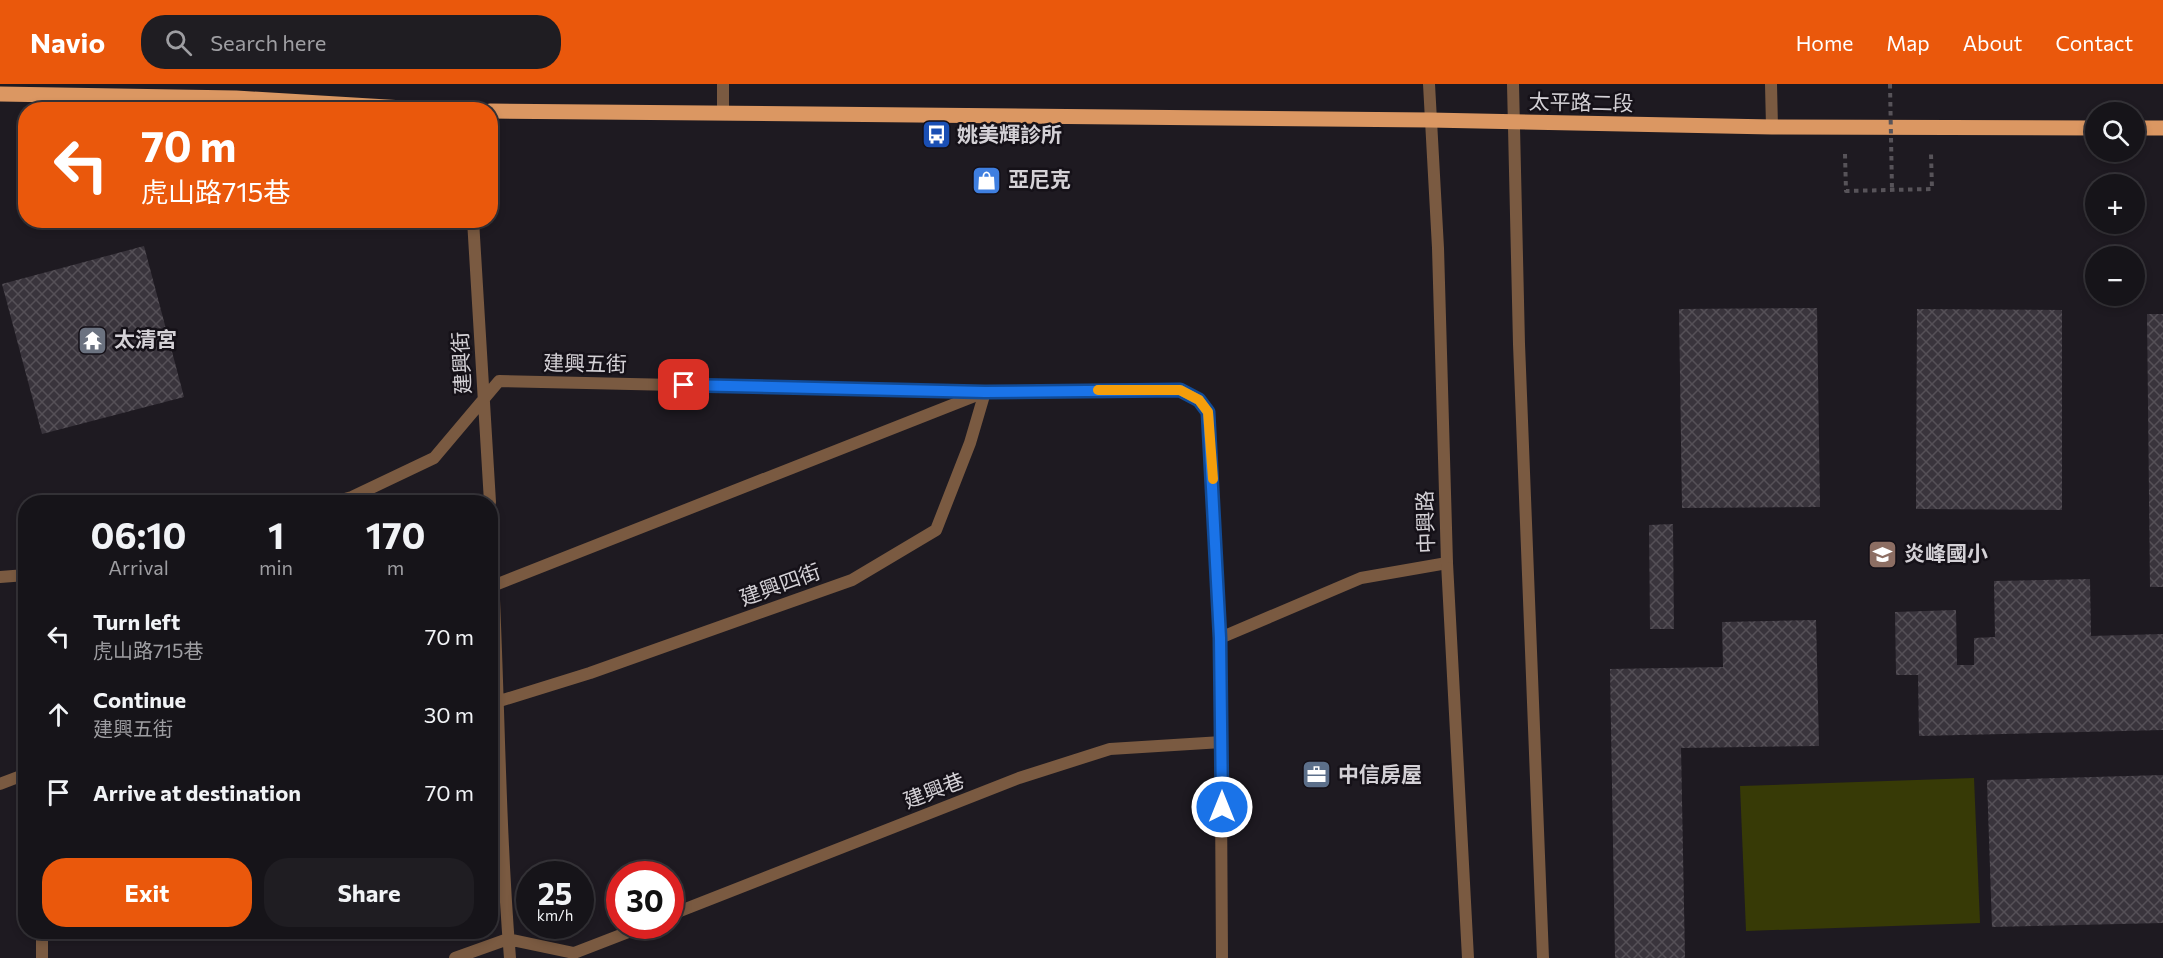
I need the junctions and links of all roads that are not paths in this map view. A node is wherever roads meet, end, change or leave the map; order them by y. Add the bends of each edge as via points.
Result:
1 (723, 84) edge
2 (1429, 84) edge
3 (1513, 84) edge
4 (1772, 84) edge
5 (5, 91) edge
6 (303, 102) edge
7 (498, 111) edge
8 (723, 114) junction
9 (1430, 120) junction
10 (1515, 123) junction
11 (1772, 127) junction
12 (2085, 128) edge
13 (2145, 128) edge
14 (2163, 128) edge
15 (473, 228) edge
16 (985, 392) junction
17 (484, 398) junction
18 (354, 495) edge
19 (490, 495) edge
20 (1447, 563) junction
21 (18, 576) edge
22 (0, 577) edge
23 (498, 584) edge
24 (1220, 638) junction
25 (498, 702) edge
26 (1222, 742) junction
27 (498, 770) edge
28 (18, 777) edge
29 (0, 784) edge
30 (684, 910) edge
31 (42, 939) edge
32 (508, 939) junction
33 (610, 939) edge
34 (42, 958) edge
35 (455, 958) edge
36 (510, 958) edge
37 (1222, 958) edge
38 (1468, 958) edge
39 (1543, 958) edge

1 - 8 street
2 - 9 street, 中興路
3 - 10 street
4 - 11 street
5 - 6 main road
7 - 8 main road, 太平路二段
8 - 9 main road, 太平路二段
9 - 10 main road, 太平路二段
9 - 20 street, 中興路 via 1438,248
10 - 11 main road, 太平路二段
10 - 39 street via 1519,344
11 - 12 main road, 太平路二段
13 - 14 main road
15 - 17 street, 建興街
16 - 17 street, 建興五街 via 499,381
16 - 23 street
16 - 24 street, 建興五街 via 1180,390 1199,400 1208,412
16 - 25 street, 建興四街 via 936,530 852,580
17 - 18 street, 建興五街 via 434,458
17 - 19 street, 建興街
20 - 24 street via 1361,578
20 - 38 street, 中興路
21 - 22 street
24 - 26 street, 建興五街
26 - 30 street, 建興巷 via 1110,749 1019,778
26 - 37 street, 建興五街
27 - 32 street
28 - 29 street
31 - 34 street
32 - 33 street via 574,953
32 - 35 street
32 - 36 street

